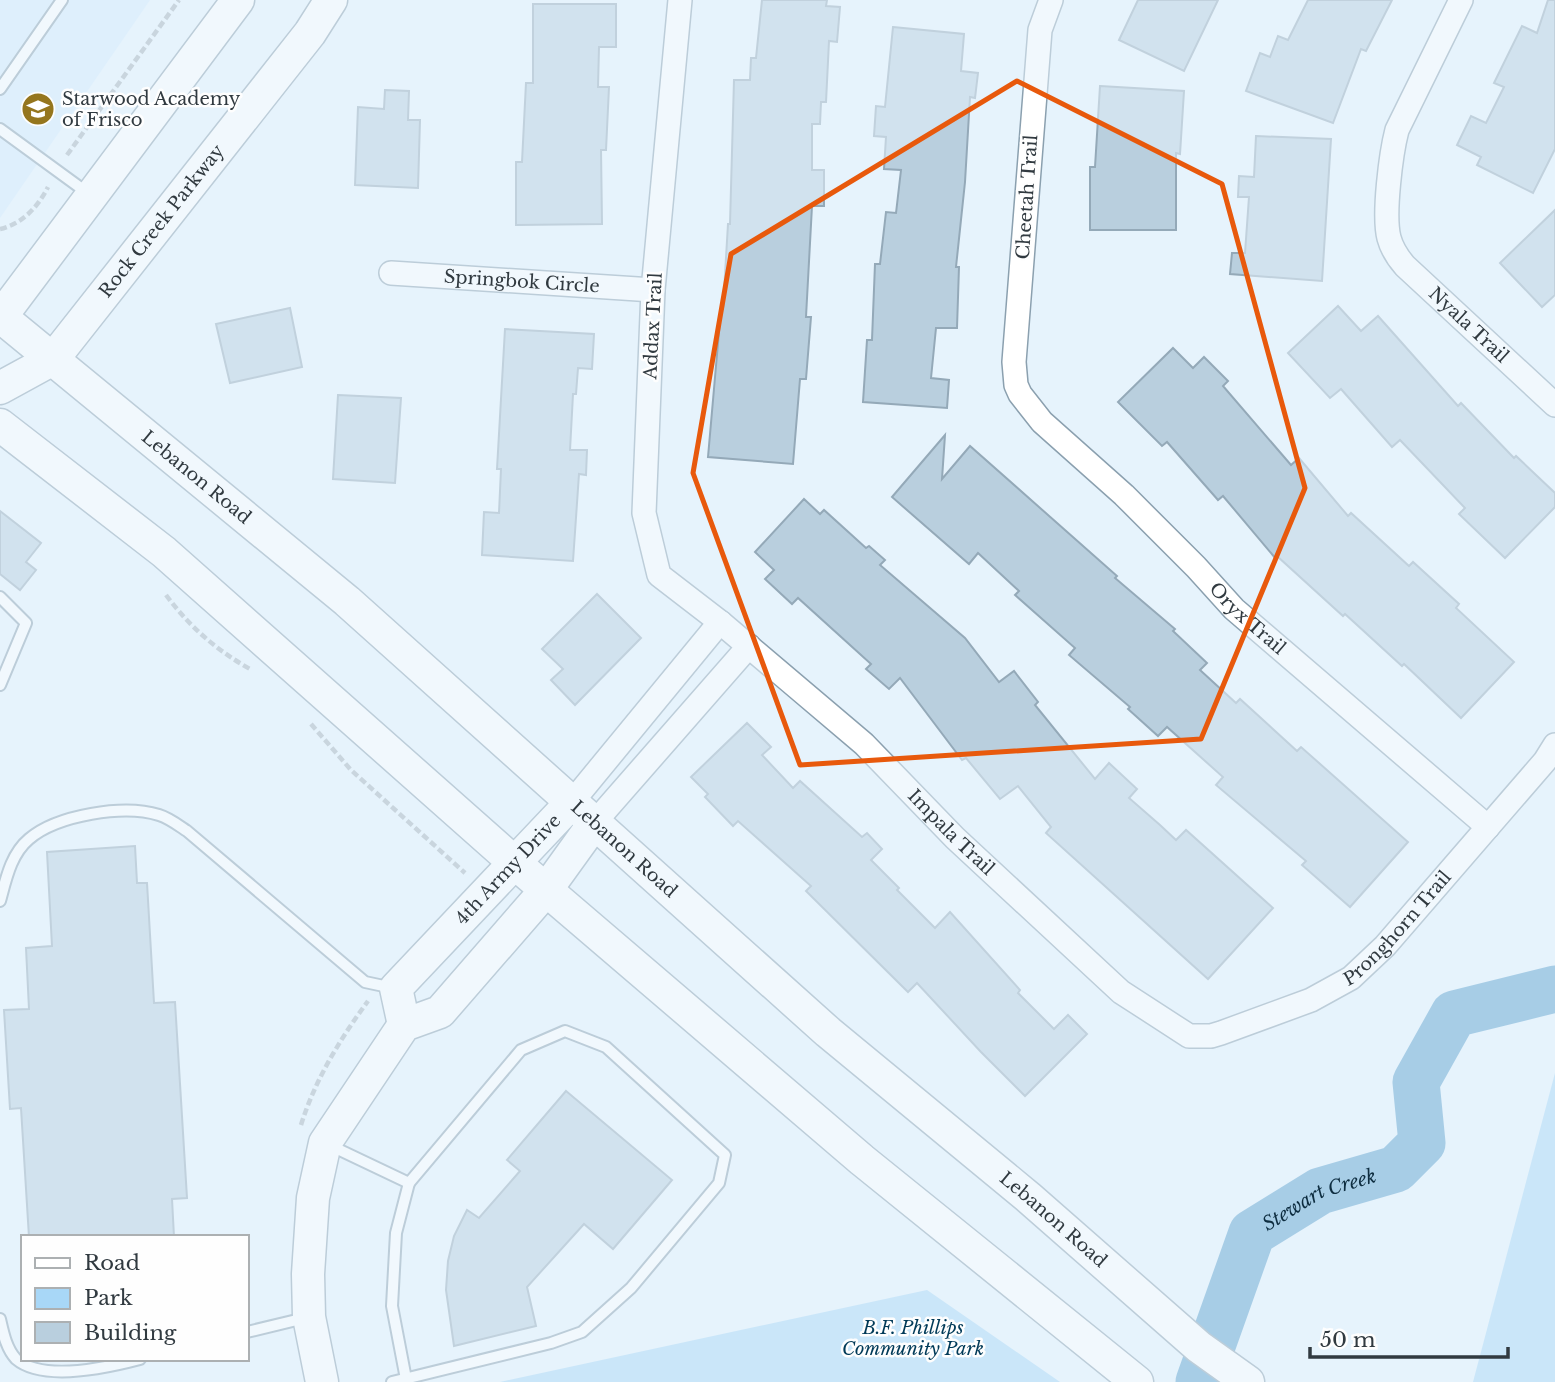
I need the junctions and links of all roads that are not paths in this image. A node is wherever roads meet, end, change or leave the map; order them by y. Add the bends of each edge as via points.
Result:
1 (62, 0) edge
2 (238, 0) edge
3 (331, 0) edge
4 (680, 0) edge
5 (1051, 0) edge
6 (1461, 0) edge
7 (0, 89) edge
8 (0, 129) edge
9 (91, 196) junction
10 (391, 273) dead end
11 (653, 290) junction
12 (0, 317) edge
13 (54, 359) junction
14 (0, 388) edge
15 (1020, 394) joint
16 (1555, 405) edge
17 (0, 425) edge
18 (0, 597) edge
19 (720, 622) junction
20 (749, 646) junction
21 (0, 685) edge
22 (1555, 745) edge
23 (584, 812) junction
24 (1488, 827) junction
25 (516, 864) junction
26 (546, 890) junction
27 (0, 901) edge
28 (388, 987) junction
29 (404, 1025) junction
30 (1189, 1035) joint
31 (312, 1135) junction
32 (409, 1183) junction
33 (309, 1317) junction
34 (0, 1319) edge
35 (248, 1332) edge
36 (133, 1361) edge
37 (406, 1379) junction
38 (323, 1382) edge
39 (392, 1382) edge
40 (1137, 1382) edge
41 (1248, 1382) edge

1 - 7 lane
2 - 9 main road
3 - 13 main road, Rock Creek Parkway via 310,33
4 - 11 street, Addax Trail
5 - 15 street, Cheetah Trail via 1042,21 1014,362
6 - 16 street, Nyala Trail via 1397,130 1389,238 1405,266
8 - 9 lane
9 - 12 main road
10 - 11 street, Springbok Circle
11 - 19 street, Addax Trail via 644,513 659,575
12 - 13 main road, Lebanon Road
13 - 14 main road, Rock Creek Parkway
13 - 23 main road, Lebanon Road via 347,601
15 - 24 street, Oryx Trail via 1042,422 1124,495 1234,609
17 - 25 main road via 164,552
18 - 21 lane via 26,623
19 - 20 street, Impala Trail
19 - 23 street, 4th Army Drive
20 - 23 street, 4th Army Drive
20 - 30 street, Impala Trail via 864,744 955,838 1121,992
22 - 24 street, Pronghorn Trail
23 - 25 main road, 4th Army Drive
23 - 26 main road, 4th Army Drive
23 - 41 main road, Lebanon Road via 828,1032 1028,1197 1199,1347
24 - 30 street, Pronghorn Trail via 1385,946 1351,978 1311,1000 1221,1033
25 - 26 main road
25 - 28 main road, 4th Army Drive
26 - 29 main road, 4th Army Drive via 440,1012
26 - 40 main road via 852,1151
27 - 28 lane via 10,866 28,840 50,825 136,810 161,816 187,831 365,982
28 - 29 main road
29 - 31 main road
31 - 32 lane
31 - 33 main road
32 - 37 lane via 396,1233 392,1306
32 - 37 lane via 521,1050 565,1031 606,1047 725,1155 719,1183 631,1288 582,1332
33 - 35 lane
33 - 38 main road
34 - 36 lane via 16,1359 34,1372 62,1375
37 - 39 lane

